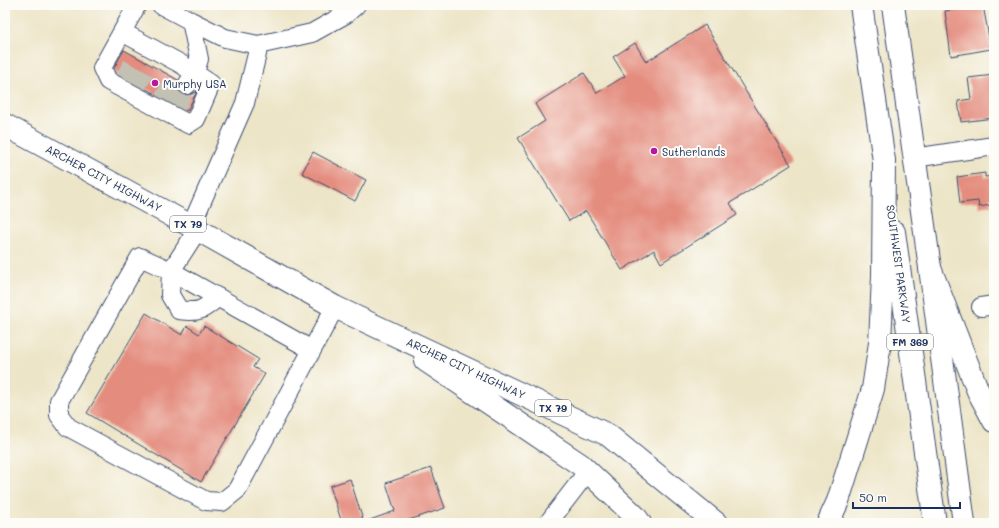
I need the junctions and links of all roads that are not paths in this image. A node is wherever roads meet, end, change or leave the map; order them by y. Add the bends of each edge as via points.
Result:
1 (137, 5) edge
2 (161, 5) edge
3 (356, 5) edge
4 (861, 5) edge
5 (893, 5) edge
6 (191, 22) junction
7 (122, 32) junction
8 (225, 38) junction
9 (258, 45) junction
10 (187, 72) junction
11 (5, 125) edge
12 (994, 146) edge
13 (914, 158) junction
14 (884, 161) junction
15 (194, 227) junction
16 (930, 268) junction
17 (171, 271) junction
18 (218, 297) junction
19 (335, 307) junction
20 (371, 324) junction
21 (312, 350) junction
22 (992, 414) edge
23 (588, 471) junction
24 (548, 523) edge
25 (640, 523) edge
26 (716, 523) edge
27 (828, 523) edge
28 (935, 523) edge
29 (964, 523) edge

1 - 7 street
2 - 6 street
3 - 9 street via 346,14 312,33
4 - 14 main road, SOUTHWEST PARKWAY / FM 369
5 - 13 main road, FM 369
6 - 8 street
6 - 10 street
7 - 10 street via 147,54
7 - 10 street via 102,68 108,81 128,87 166,108 188,124 196,119 211,84
8 - 9 street
8 - 10 street
9 - 15 street via 245,103
11 - 15 main road, ARCHER CITY HIGHWAY / TX 79
12 - 13 street
13 - 16 main road, FM 369
14 - 27 main road via 880,343 873,389 838,501
14 - 28 main road, SOUTHWEST PARKWAY / FM 369
15 - 17 street
15 - 19 main road, ARCHER CITY HIGHWAY / TX 79
16 - 22 main road via 978,391
16 - 29 main road, FM 369
17 - 18 street
17 - 18 street via 170,295 179,310 193,312 206,308
17 - 21 street via 140,257 59,401 59,415 68,427 206,501 222,502 237,490
18 - 21 street
19 - 20 main road, ARCHER CITY HIGHWAY / TX 79
19 - 21 street
20 - 23 main road, ARCHER CITY HIGHWAY / TX 79
20 - 26 main road, ARCHER CITY HIGHWAY / TX 79 via 608,435
23 - 24 street
23 - 25 main road, ARCHER CITY HIGHWAY / TX 79

